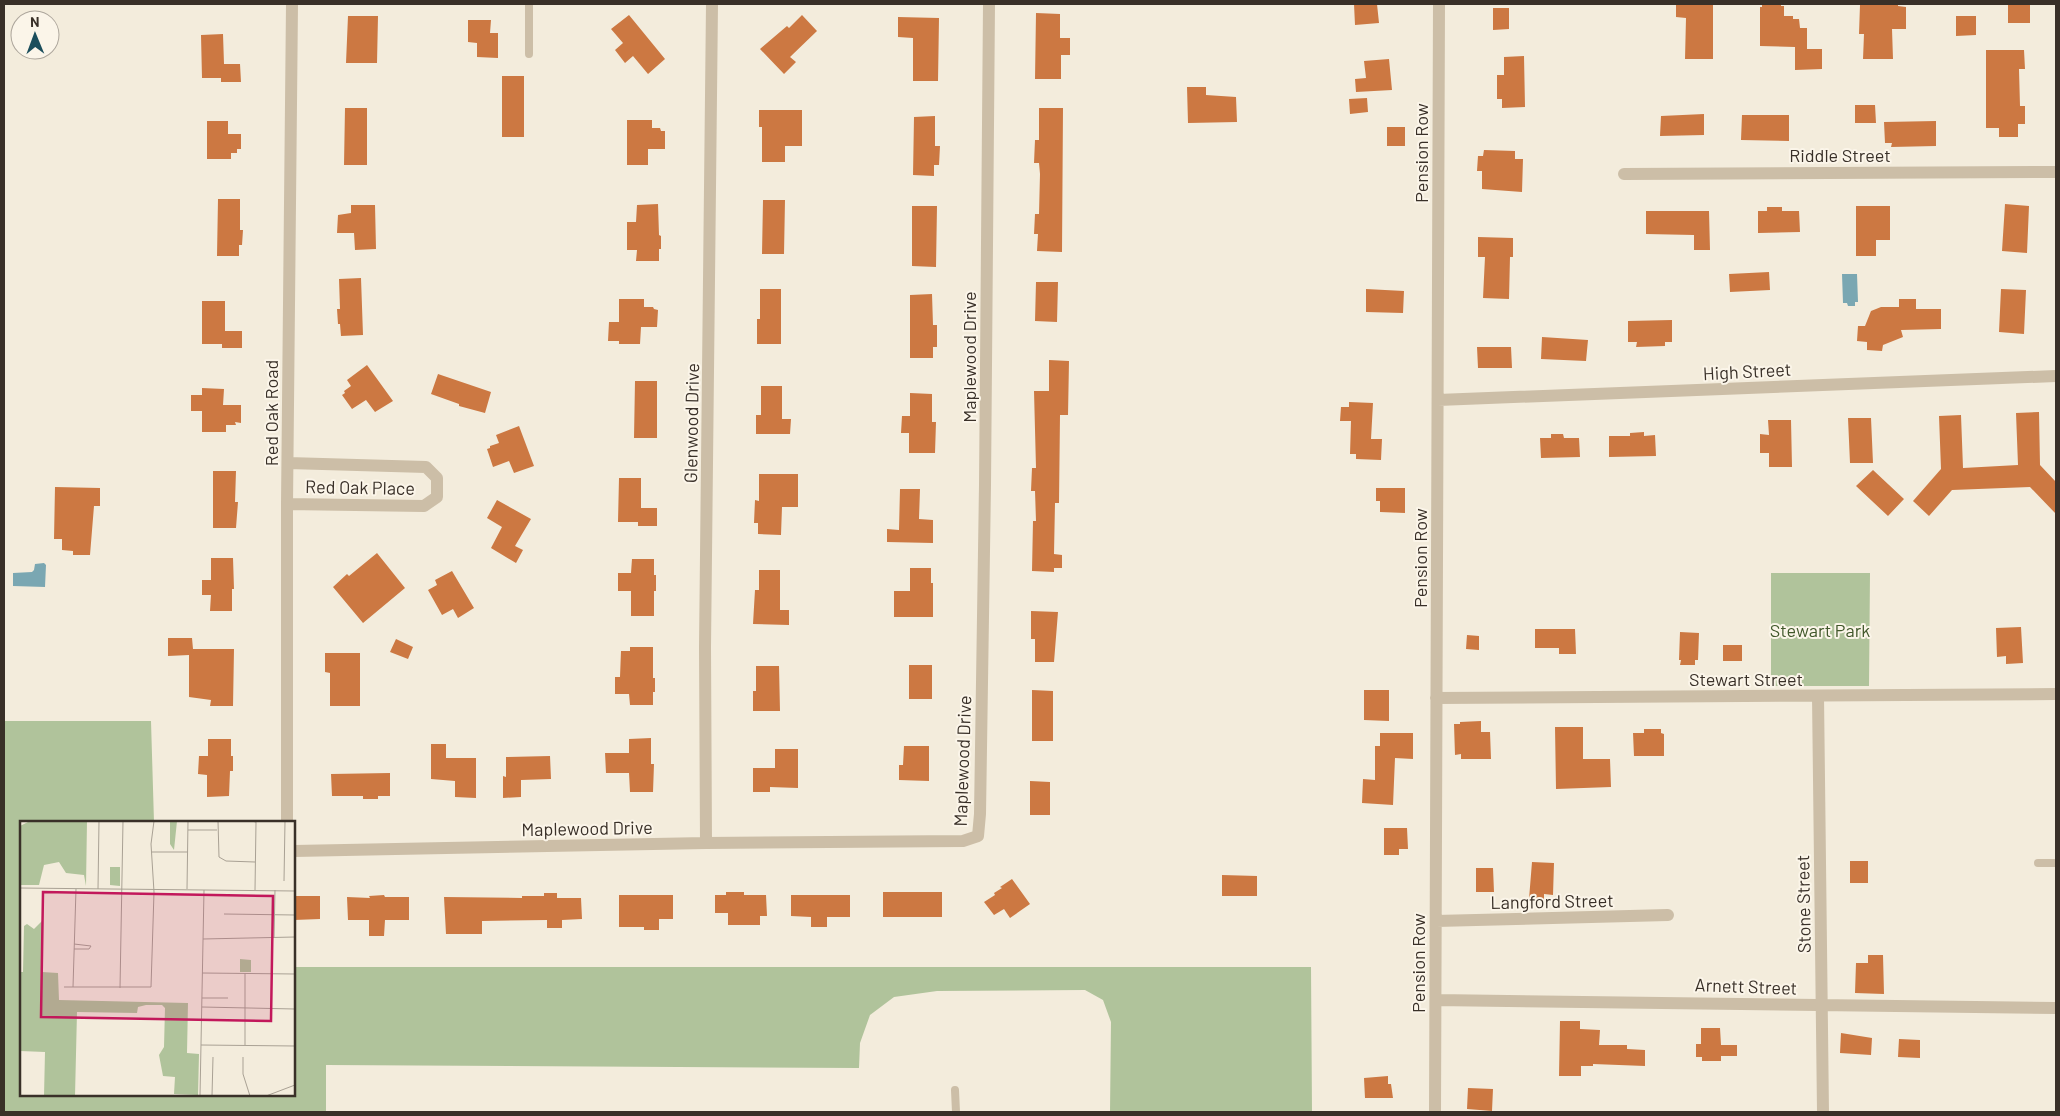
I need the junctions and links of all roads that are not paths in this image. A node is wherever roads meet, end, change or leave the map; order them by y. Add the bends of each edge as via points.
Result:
1 (292, 4) edge
2 (529, 4) edge
3 (712, 4) edge
4 (989, 4) edge
5 (1439, 4) edge
6 (529, 54) dead end
7 (2056, 172) edge
8 (1624, 174) dead end
9 (2056, 376) edge
10 (1438, 400) junction
11 (288, 463) junction
12 (287, 504) junction
13 (2056, 694) edge
14 (1818, 696) junction
15 (1436, 698) junction
16 (287, 821) edge
17 (706, 843) junction
18 (295, 851) edge
19 (2038, 863) dead end
20 (2056, 863) edge
21 (1668, 916) dead end
22 (1436, 921) junction
23 (1436, 1000) junction
24 (1822, 1006) junction
25 (2056, 1008) edge
26 (955, 1090) dead end
27 (956, 1112) edge
28 (1435, 1112) edge
29 (1823, 1112) edge

1 - 11 street, Red Oak Road
2 - 6 lane
3 - 17 street, Glenwood Drive
4 - 17 street, Maplewood Drive via 985,525 978,836 963,841
5 - 10 street, Pension Row
7 - 8 street, Riddle Street
9 - 10 street, High Street
10 - 15 street, Pension Row
11 - 12 street, Red Oak Road
11 - 12 street, Red Oak Place via 426,467 437,478 437,497 424,506
12 - 16 street, Red Oak Road
13 - 14 street, Stewart Street
14 - 15 street, Stewart Street
14 - 24 street, Stone Street
15 - 22 street, Pension Row
17 - 18 street, Maplewood Drive
19 - 20 lane
21 - 22 street, Langford Street
22 - 23 street, Pension Row
23 - 24 street, Arnett Street
23 - 28 street, Pension Row
24 - 25 street, Arnett Street
24 - 29 street, Stone Street
26 - 27 lane

